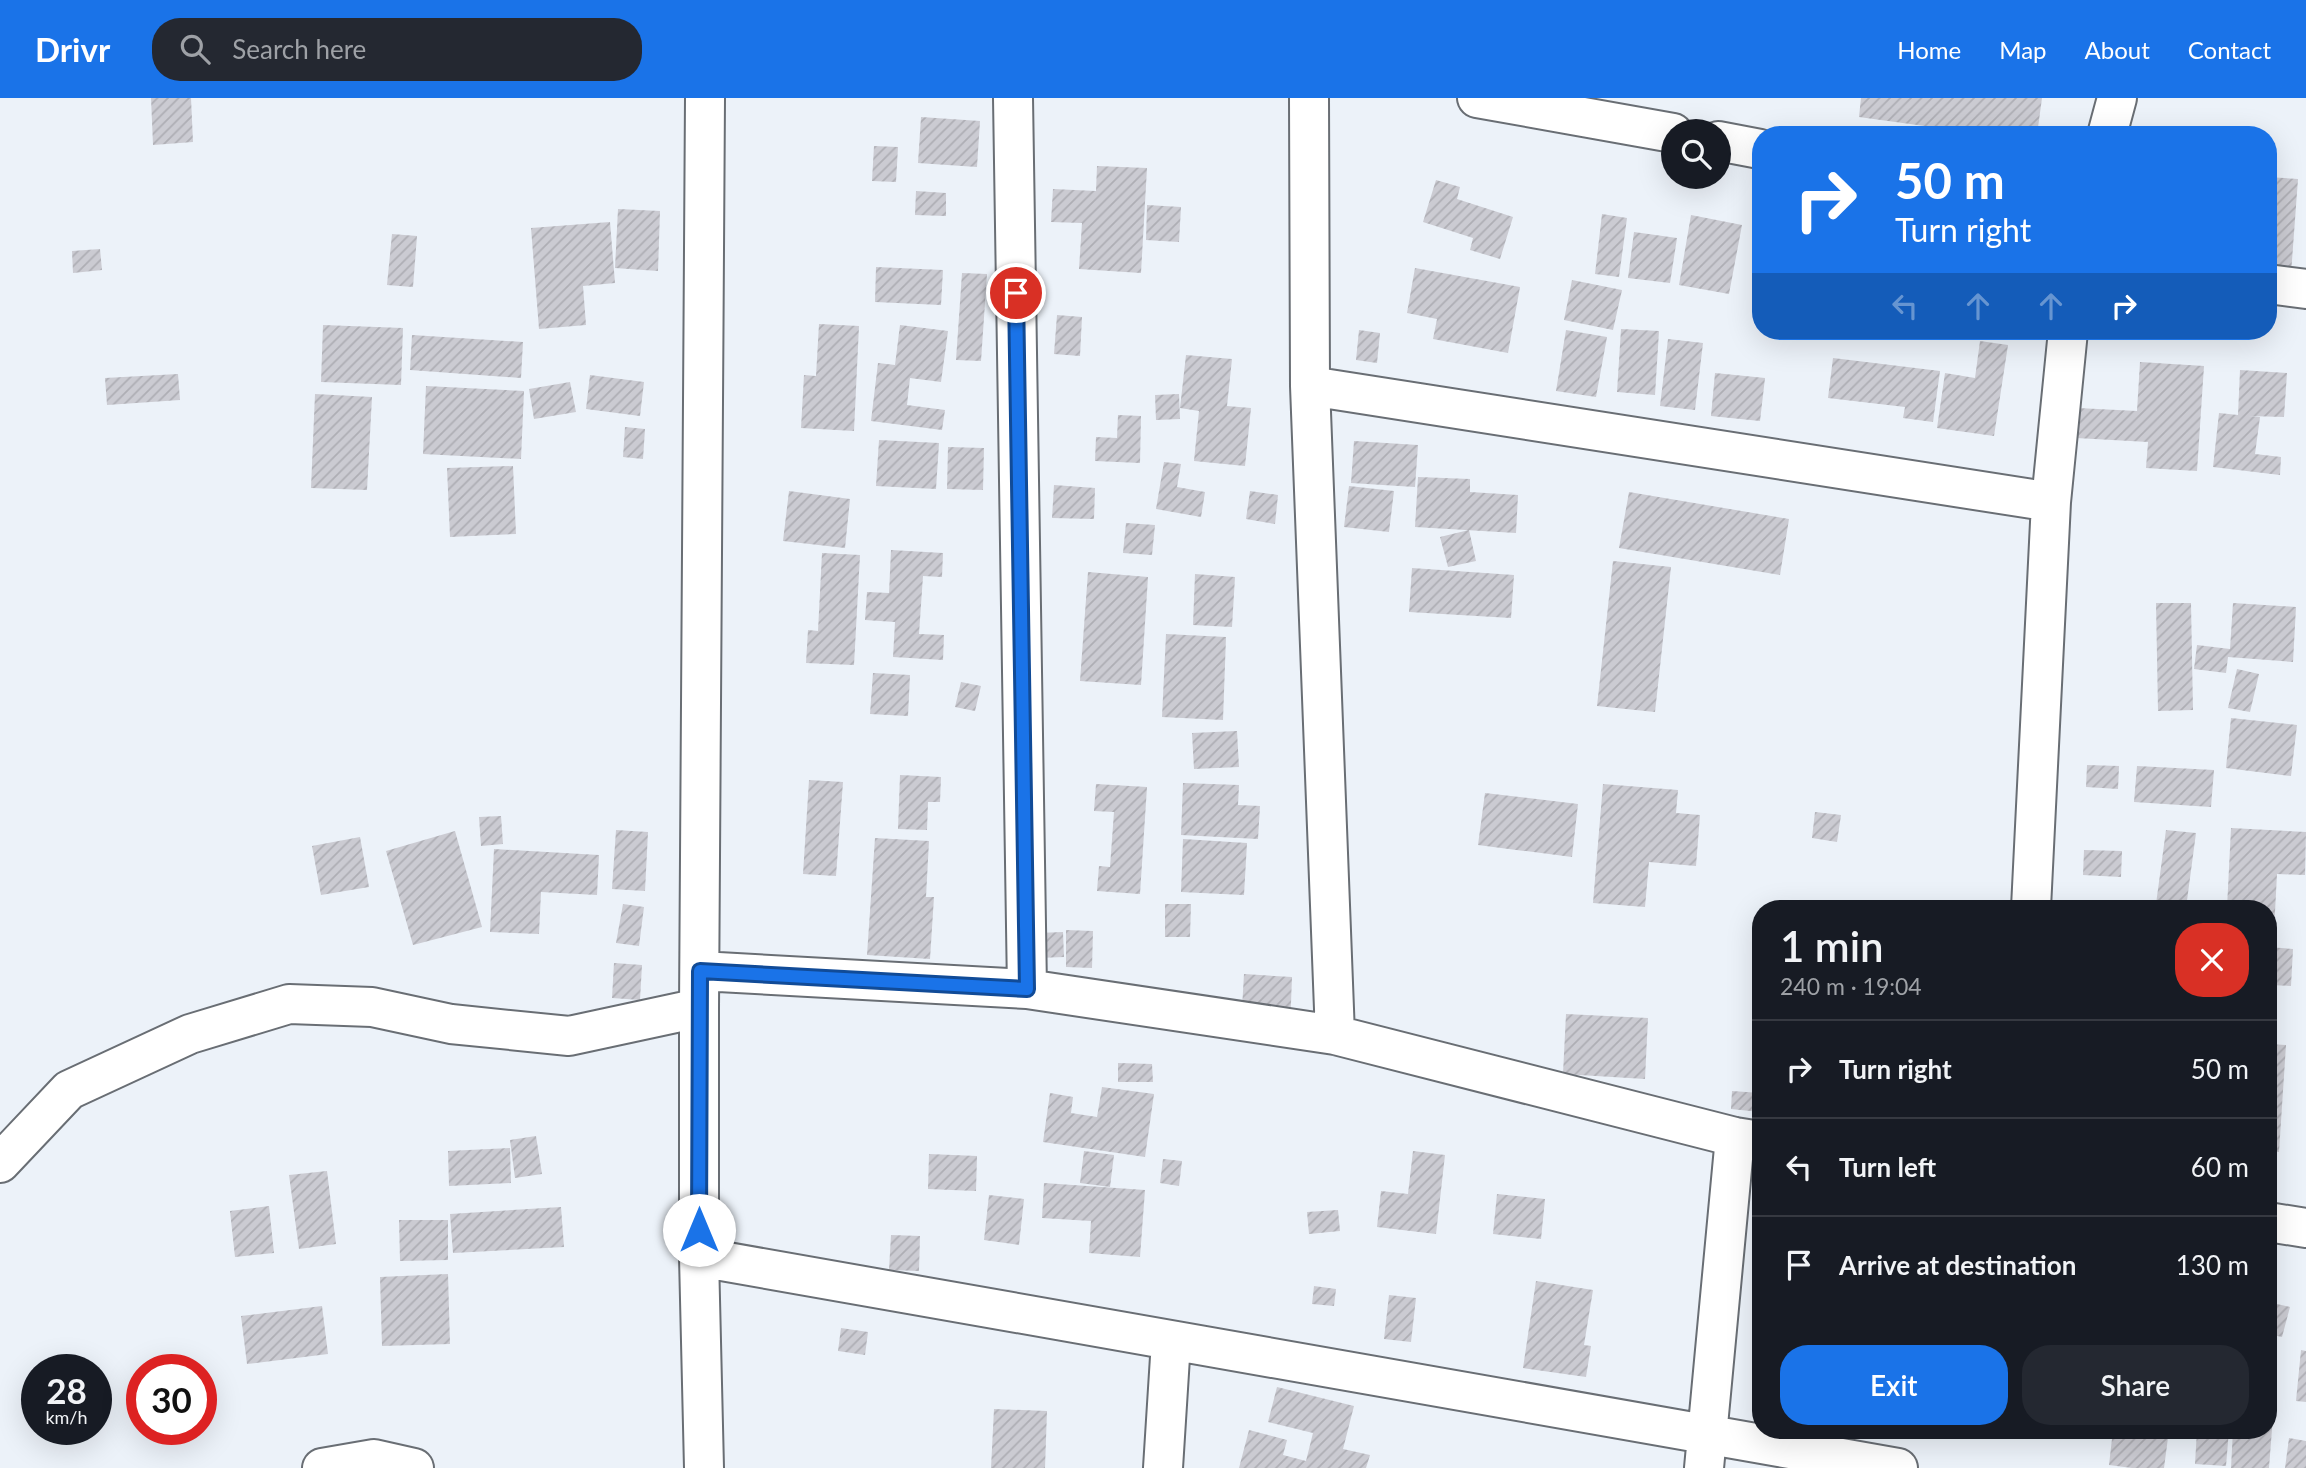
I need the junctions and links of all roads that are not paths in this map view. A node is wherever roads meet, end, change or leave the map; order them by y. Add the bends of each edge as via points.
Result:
1 (705, 98) edge
2 (1013, 98) edge
3 (1309, 98) edge
4 (1478, 98) edge
5 (2117, 98) edge
6 (2109, 126) edge
7 (1661, 131) edge
8 (1731, 143) edge
9 (1752, 147) edge
10 (2277, 285) edge
11 (2306, 289) edge
12 (2067, 340) edge
13 (1310, 386) junction
14 (2051, 502) junction
15 (2031, 900) edge
16 (700, 971) junction
17 (1027, 989) junction
18 (699, 1008) junction
19 (1335, 1035) junction
20 (1748, 1139) edge
21 (0, 1163) edge
22 (2277, 1223) edge
23 (2306, 1228) edge
24 (699, 1257) junction
25 (1171, 1341) junction
26 (1705, 1451) edge
27 (322, 1468) edge
28 (414, 1468) edge
29 (704, 1468) edge
30 (1163, 1468) edge
31 (1898, 1468) edge

1 - 16 street
2 - 17 street
3 - 13 street
4 - 7 street
5 - 6 street
8 - 9 street
10 - 11 street
12 - 14 street
13 - 14 street
13 - 19 street
14 - 15 street
16 - 17 street
16 - 18 street
17 - 19 street
18 - 21 street via 569,1036 451,1024 372,1007 289,1004 190,1034 69,1090
18 - 24 street
19 - 20 street
20 - 26 street
22 - 23 street
24 - 25 street
24 - 29 street
25 - 26 street
25 - 30 street
26 - 31 street
27 - 28 street via 374,1459

